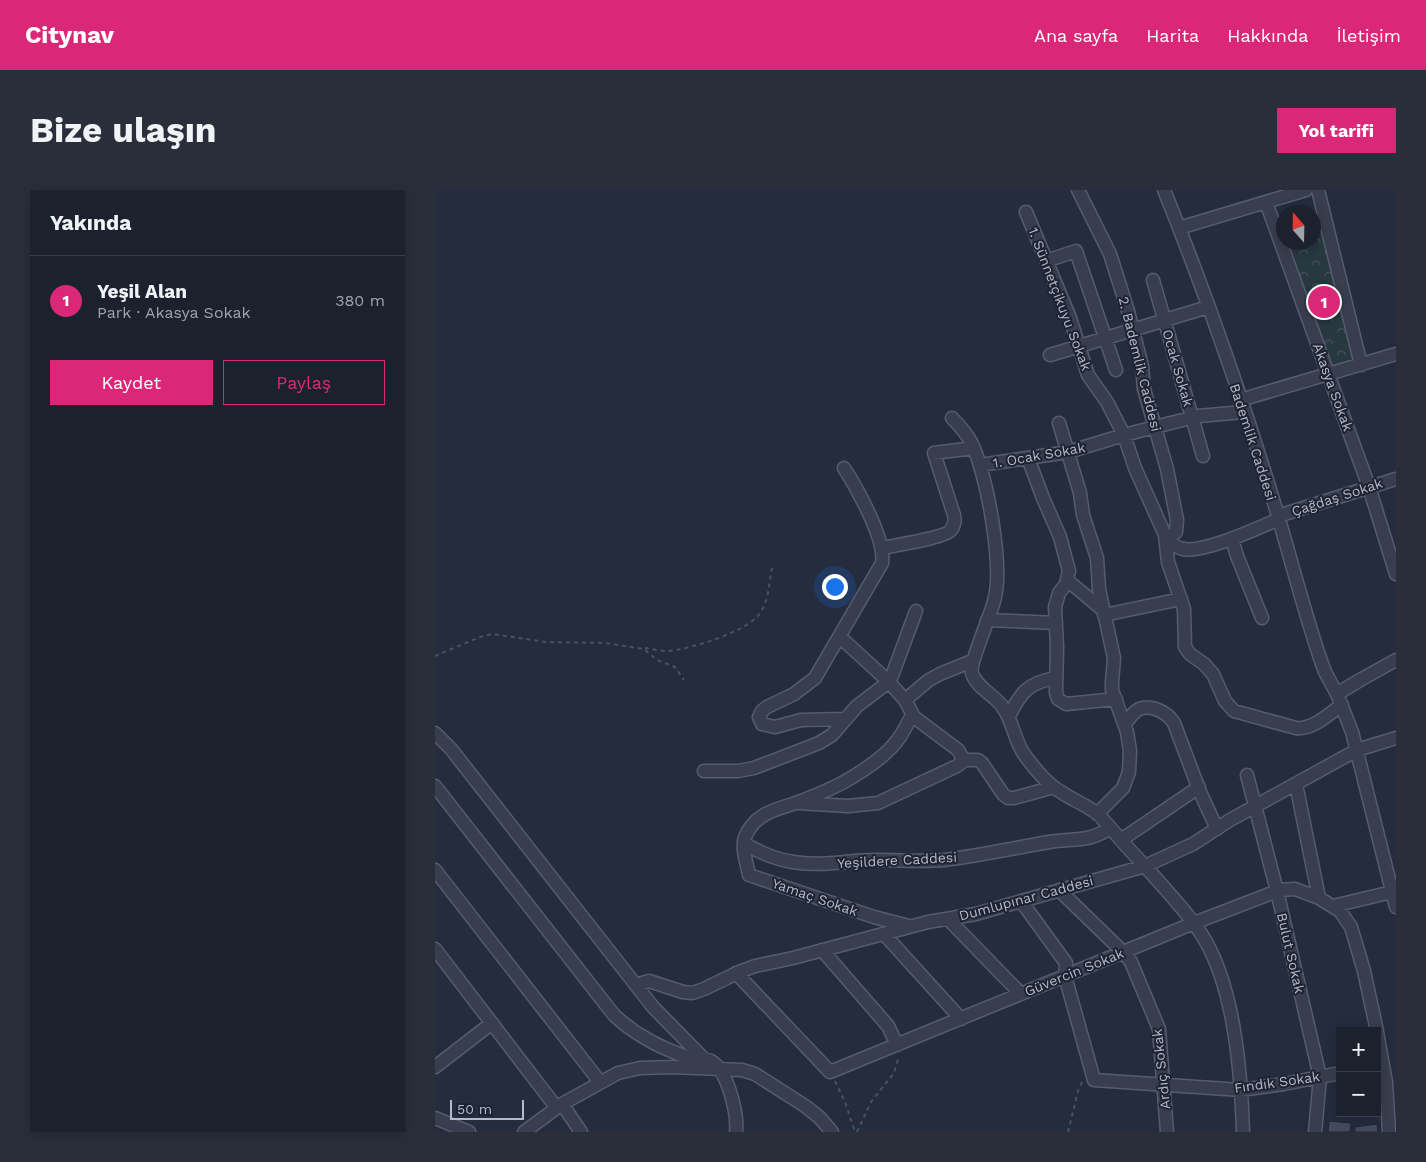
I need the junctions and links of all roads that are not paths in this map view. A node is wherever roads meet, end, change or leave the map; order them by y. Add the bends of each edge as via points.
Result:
1 (1079, 190) edge
2 (1164, 190) edge
3 (1306, 190) edge
4 (1318, 190) edge
5 (1266, 202) junction
6 (1026, 212) dead end
7 (1179, 228) junction
8 (1046, 261) junction
9 (1153, 280) dead end
10 (1208, 307) junction
11 (1164, 320) junction
12 (1133, 329) junction
13 (1105, 338) junction
14 (1079, 346) junction
15 (1050, 354) dead end
16 (1396, 354) edge
17 (1361, 364) junction
18 (1116, 370) dead end
19 (1328, 374) junction
20 (1242, 406) junction
21 (952, 418) dead end
22 (1192, 418) junction
23 (1059, 423) dead end
24 (1154, 427) junction
25 (1124, 435) junction
26 (974, 448) junction
27 (1068, 452) junction
28 (1203, 456) dead end
29 (1028, 458) junction
30 (980, 465) junction
31 (844, 468) dead end
32 (1396, 479) edge
33 (1369, 487) junction
34 (1278, 518) junction
35 (1232, 539) junction
36 (1167, 540) junction
37 (882, 548) junction
38 (1396, 574) edge
39 (1067, 580) junction
40 (1181, 600) junction
41 (916, 611) dead end
42 (1104, 612) junction
43 (1262, 618) dead end
44 (987, 620) junction
45 (1056, 623) junction
46 (839, 637) junction
47 (1396, 660) edge
48 (972, 661) junction
49 (1055, 678) junction
50 (888, 681) junction
51 (1116, 699) junction
52 (905, 700) junction
53 (1339, 700) junction
54 (912, 715) junction
55 (1009, 716) junction
56 (845, 719) junction
57 (1125, 724) junction
58 (435, 733) edge
59 (1396, 738) edge
60 (1357, 750) junction
61 (963, 760) junction
62 (704, 771) dead end
63 (1247, 775) dead end
64 (1297, 784) junction
65 (435, 786) edge
66 (1054, 787) junction
67 (1199, 787) junction
68 (792, 804) junction
69 (1255, 806) junction
70 (1097, 814) junction
71 (1110, 828) junction
72 (1217, 828) junction
73 (1121, 840) junction
74 (744, 843) junction
75 (1145, 866) junction
76 (435, 870) edge
77 (1059, 890) junction
78 (1277, 891) junction
79 (1393, 892) junction
80 (1319, 898) junction
81 (1021, 901) junction
82 (1333, 906) junction
83 (1396, 907) edge
84 (949, 919) junction
85 (1194, 923) junction
86 (912, 926) junction
87 (884, 934) junction
88 (435, 948) edge
89 (822, 950) junction
90 (1123, 952) junction
91 (736, 973) junction
92 (1065, 976) junction
93 (636, 985) junction
94 (1021, 994) junction
95 (961, 1019) junction
96 (492, 1023) junction
97 (1376, 1027) edge
98 (897, 1045) junction
99 (703, 1059) junction
100 (435, 1067) edge
101 (720, 1069) junction
102 (1381, 1072) edge
103 (1336, 1074) edge
104 (1320, 1077) junction
105 (600, 1082) junction
106 (1164, 1085) junction
107 (1241, 1090) junction
108 (559, 1106) junction
109 (435, 1118) edge
110 (469, 1132) edge
111 (523, 1132) edge
112 (581, 1132) edge
113 (736, 1132) edge
114 (832, 1132) edge
115 (1167, 1132) edge
116 (1243, 1132) edge
117 (1315, 1132) edge
118 (1389, 1132) edge

1 - 12 street, 2. Bademlik Caddesi via 1110,254
2 - 7 street, Bademlik Caddesi
3 - 5 street
4 - 17 street
5 - 7 street
5 - 19 street, Akasya Sokak
6 - 8 street, 1. Sünnetçikuyu Sokak
7 - 10 street, Bademlik Caddesi
8 - 13 street via 1076,251
8 - 14 street, 1. Sünnetçikuyu Sokak
9 - 11 street, Ocak Sokak
10 - 11 street
10 - 20 street, Bademlik Caddesi
11 - 12 street
11 - 22 street, Ocak Sokak
12 - 13 street
12 - 24 street, 2. Bademlik Caddesi
13 - 14 street
13 - 18 street
14 - 15 street
14 - 25 street, 1. Sünnetçikuyu Sokak via 1088,375
16 - 17 street, 1. Ocak Sokak
17 - 19 street, 1. Ocak Sokak
19 - 20 street, 1. Ocak Sokak
19 - 33 street, Akasya Sokak
20 - 22 street, 1. Ocak Sokak
20 - 34 street, Bademlik Caddesi
21 - 26 street
22 - 24 street, 1. Ocak Sokak
22 - 28 street, Ocak Sokak
23 - 27 street
24 - 25 street, 1. Ocak Sokak
24 - 36 street, 2. Bademlik Caddesi via 1167,469 1177,520 1176,532
25 - 27 street, 1. Ocak Sokak
25 - 36 street, 1. Sünnetçikuyu Sokak
26 - 30 street
26 - 37 street via 933,453 954,515 951,530 941,536
27 - 29 street, 1. Ocak Sokak
27 - 42 street via 1097,558
29 - 30 street, 1. Ocak Sokak
29 - 39 street via 1062,543 1069,571
30 - 44 street via 998,570 995,600
31 - 37 street via 861,497
32 - 33 street, Çağdaş Sokak
33 - 34 street, Çağdaş Sokak
33 - 38 street, Akasya Sokak
34 - 35 street, Çağdaş Sokak
34 - 53 street, Bademlik Caddesi via 1319,658
35 - 36 street, Çağdaş Sokak via 1190,550
35 - 43 street
36 - 40 street, 1. Sünnetçikuyu Sokak via 1169,562
37 - 46 street via 880,568
39 - 42 street
39 - 45 street via 1056,600
40 - 42 street
40 - 53 street, 1. Sünnetçikuyu Sokak via 1185,646 1213,674 1225,701 1234,711 1303,729
41 - 50 street
42 - 51 street via 1114,658 1112,686
44 - 45 street
44 - 48 street
45 - 49 street
46 - 50 street
46 - 56 street via 815,678 794,694 767,707 759,717 762,724 775,726 811,719
47 - 53 street, 1. Sünnetçikuyu Sokak
48 - 52 street via 934,677
48 - 55 street via 974,679
49 - 51 street via 1058,699 1065,704
49 - 55 street via 1030,686 1018,698
50 - 52 street
50 - 56 street
51 - 57 street
52 - 54 street
53 - 60 street, Bademlik Caddesi
54 - 61 street via 956,749
54 - 68 street via 895,744 870,764 843,782
55 - 66 street via 1021,750
56 - 62 street via 826,739 767,764 738,771
57 - 67 street via 1141,708 1167,714 1174,723
57 - 70 street via 1131,761 1127,781
58 - 93 street via 451,749
59 - 60 street, Dumlupınar Caddesi
60 - 64 street, Dumlupınar Caddesi
60 - 79 street, Bademlik Caddesi
61 - 66 street via 982,763 1007,798
61 - 68 street via 959,765 878,803 848,806
63 - 69 street, Bulut Sokak
64 - 69 street, Dumlupınar Caddesi
64 - 80 street
65 - 99 street via 614,1016 640,1036 683,1056
66 - 70 street
67 - 72 street
67 - 73 street
68 - 74 street via 764,814 749,830
69 - 72 street, Dumlupınar Caddesi
69 - 78 street, Bulut Sokak
70 - 71 street
71 - 73 street
71 - 74 street, Yeşildere Caddesi via 1085,840 1056,840 946,860 917,862 800,863 767,856
72 - 75 street, Dumlupınar Caddesi via 1193,844
73 - 75 street
74 - 86 street, Yamaç Sokak via 749,875 874,917
75 - 77 street, Dumlupınar Caddesi
75 - 85 street
76 - 105 street
77 - 81 street, Dumlupınar Caddesi
77 - 90 street, Ardıç Sokak
78 - 80 street, Güvercin Sokak via 1295,889
78 - 85 street, Güvercin Sokak
78 - 104 street, Bulut Sokak
79 - 82 street
79 - 83 street, Bademlik Caddesi
80 - 82 street, Güvercin Sokak
81 - 84 street, Dumlupınar Caddesi
81 - 92 street via 1066,963
82 - 97 street, Güvercin Sokak via 1346,918 1353,931
84 - 86 street, Dumlupınar Caddesi
84 - 94 street
85 - 90 street, Güvercin Sokak
85 - 107 street via 1223,984
86 - 87 street, Dumlupınar Caddesi
87 - 89 street, Dumlupınar Caddesi
87 - 95 street
88 - 96 street
89 - 91 street, Dumlupınar Caddesi
89 - 98 street via 888,1026
90 - 92 street, Güvercin Sokak
90 - 106 street, Ardıç Sokak via 1131,962 1159,1029
91 - 93 street, Dumlupınar Caddesi via 688,993 649,981
91 - 98 street, Güvercin Sokak via 830,1072
92 - 94 street, Güvercin Sokak
92 - 106 street, Fındık Sokak via 1094,1080
93 - 99 street
94 - 95 street, Güvercin Sokak
95 - 98 street, Güvercin Sokak
96 - 100 street
96 - 108 street
99 - 101 street
101 - 105 street via 640,1068 617,1073
101 - 113 street via 736,1115
101 - 114 street via 742,1070 763,1079 805,1106
102 - 118 street, Güvercin Sokak
103 - 104 street, Fındık Sokak
104 - 107 street, Fındık Sokak
104 - 117 street, Bulut Sokak
105 - 108 street
106 - 107 street, Fındık Sokak
106 - 115 street, Ardıç Sokak
107 - 116 street
108 - 111 street
108 - 112 street
109 - 110 street

